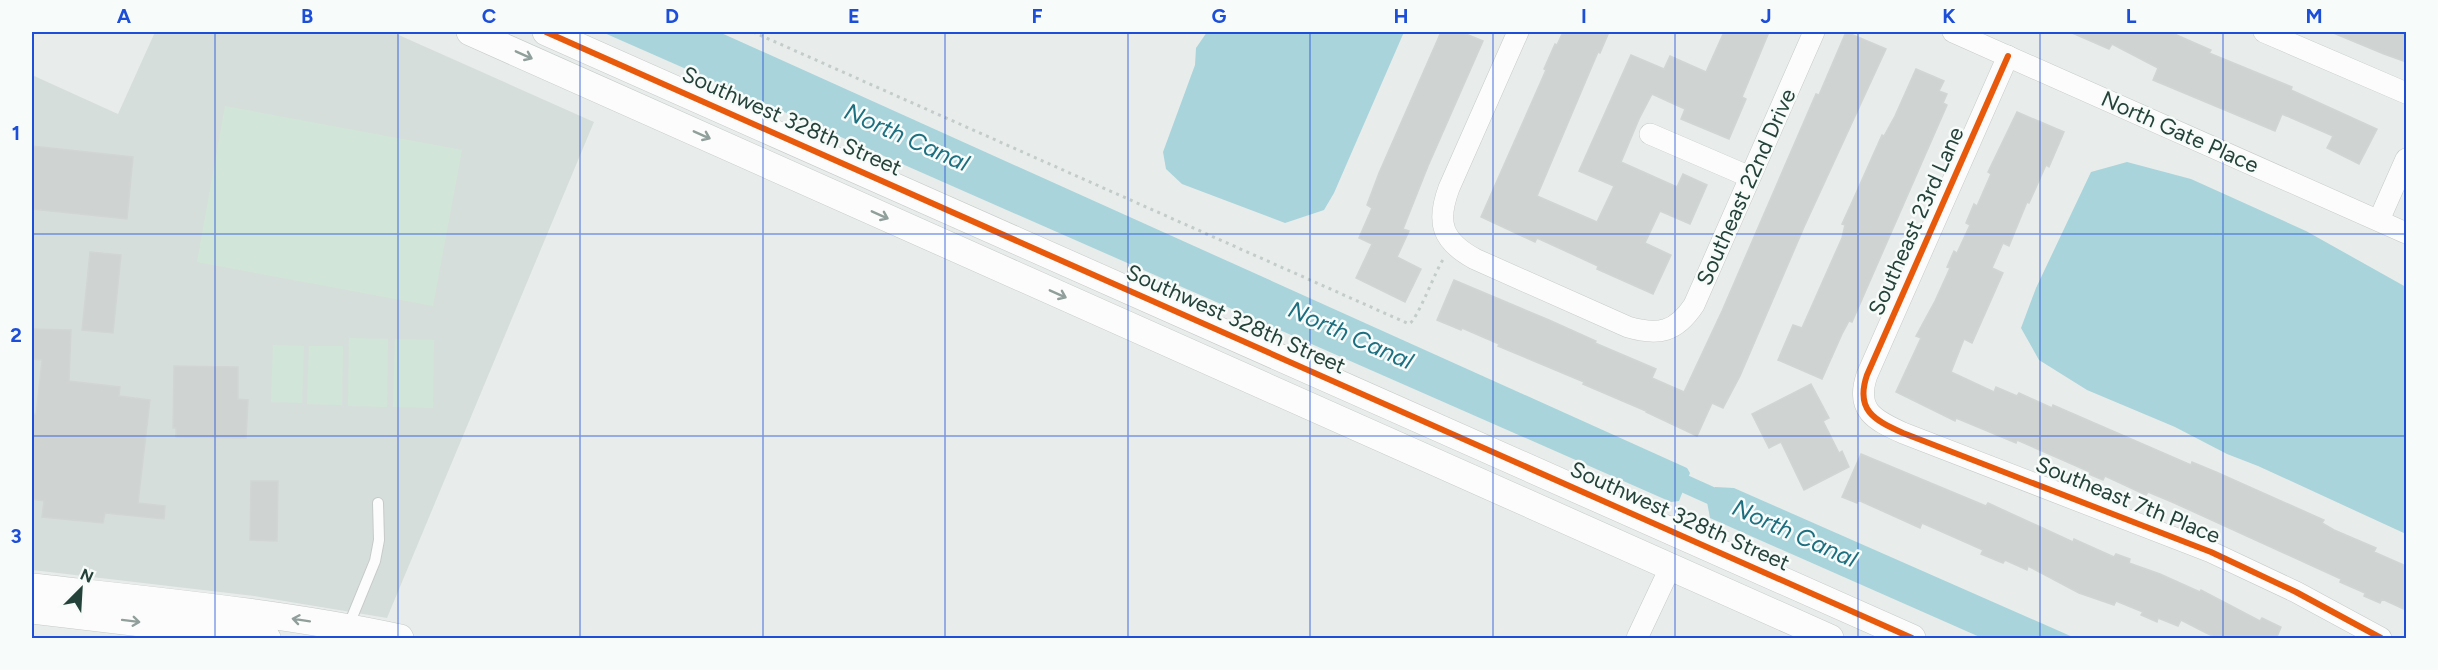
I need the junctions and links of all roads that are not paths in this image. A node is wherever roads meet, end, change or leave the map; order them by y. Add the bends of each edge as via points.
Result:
1 (470, 32) edge
2 (546, 32) edge
3 (1518, 32) edge
4 (1814, 32) edge
5 (1953, 32) edge
6 (2264, 32) edge
7 (2008, 56) junction
8 (2406, 93) edge
9 (1650, 134) dead end
10 (2406, 159) edge
11 (1750, 177) junction
12 (2379, 220) junction
13 (2406, 233) edge
14 (1864, 401) joint
15 (378, 503) dead end
16 (1670, 568) junction
17 (32, 587) edge
18 (32, 610) edge
19 (347, 627) junction
20 (267, 639) edge
21 (400, 639) edge
22 (1637, 639) edge
23 (1830, 639) edge
24 (1912, 639) edge
25 (2381, 639) edge

1 -> 16 street
2 - 24 street, Southwest 328th Street
3 - 11 street, Southeast 22nd Drive via 1445,198 1442,223 1450,240 1475,260 1628,327 1664,331 1682,320 1694,305
4 - 11 street, Southeast 22nd Drive
5 - 7 street, North Gate Place
6 - 8 street
7 - 12 street, North Gate Place
7 - 14 street, Southeast 23rd Lane via 1867,375
9 - 11 street
10 - 12 street
12 - 13 street, North Gate Place
14 - 25 street, Southeast 7th Place via 1872,415 1895,429 2211,552 2320,604
15 - 19 lane via 375,561
16 - 22 street
16 - 23 street
19 -> 17 street via 238,610
18 -> 20 street
19 - 21 street

